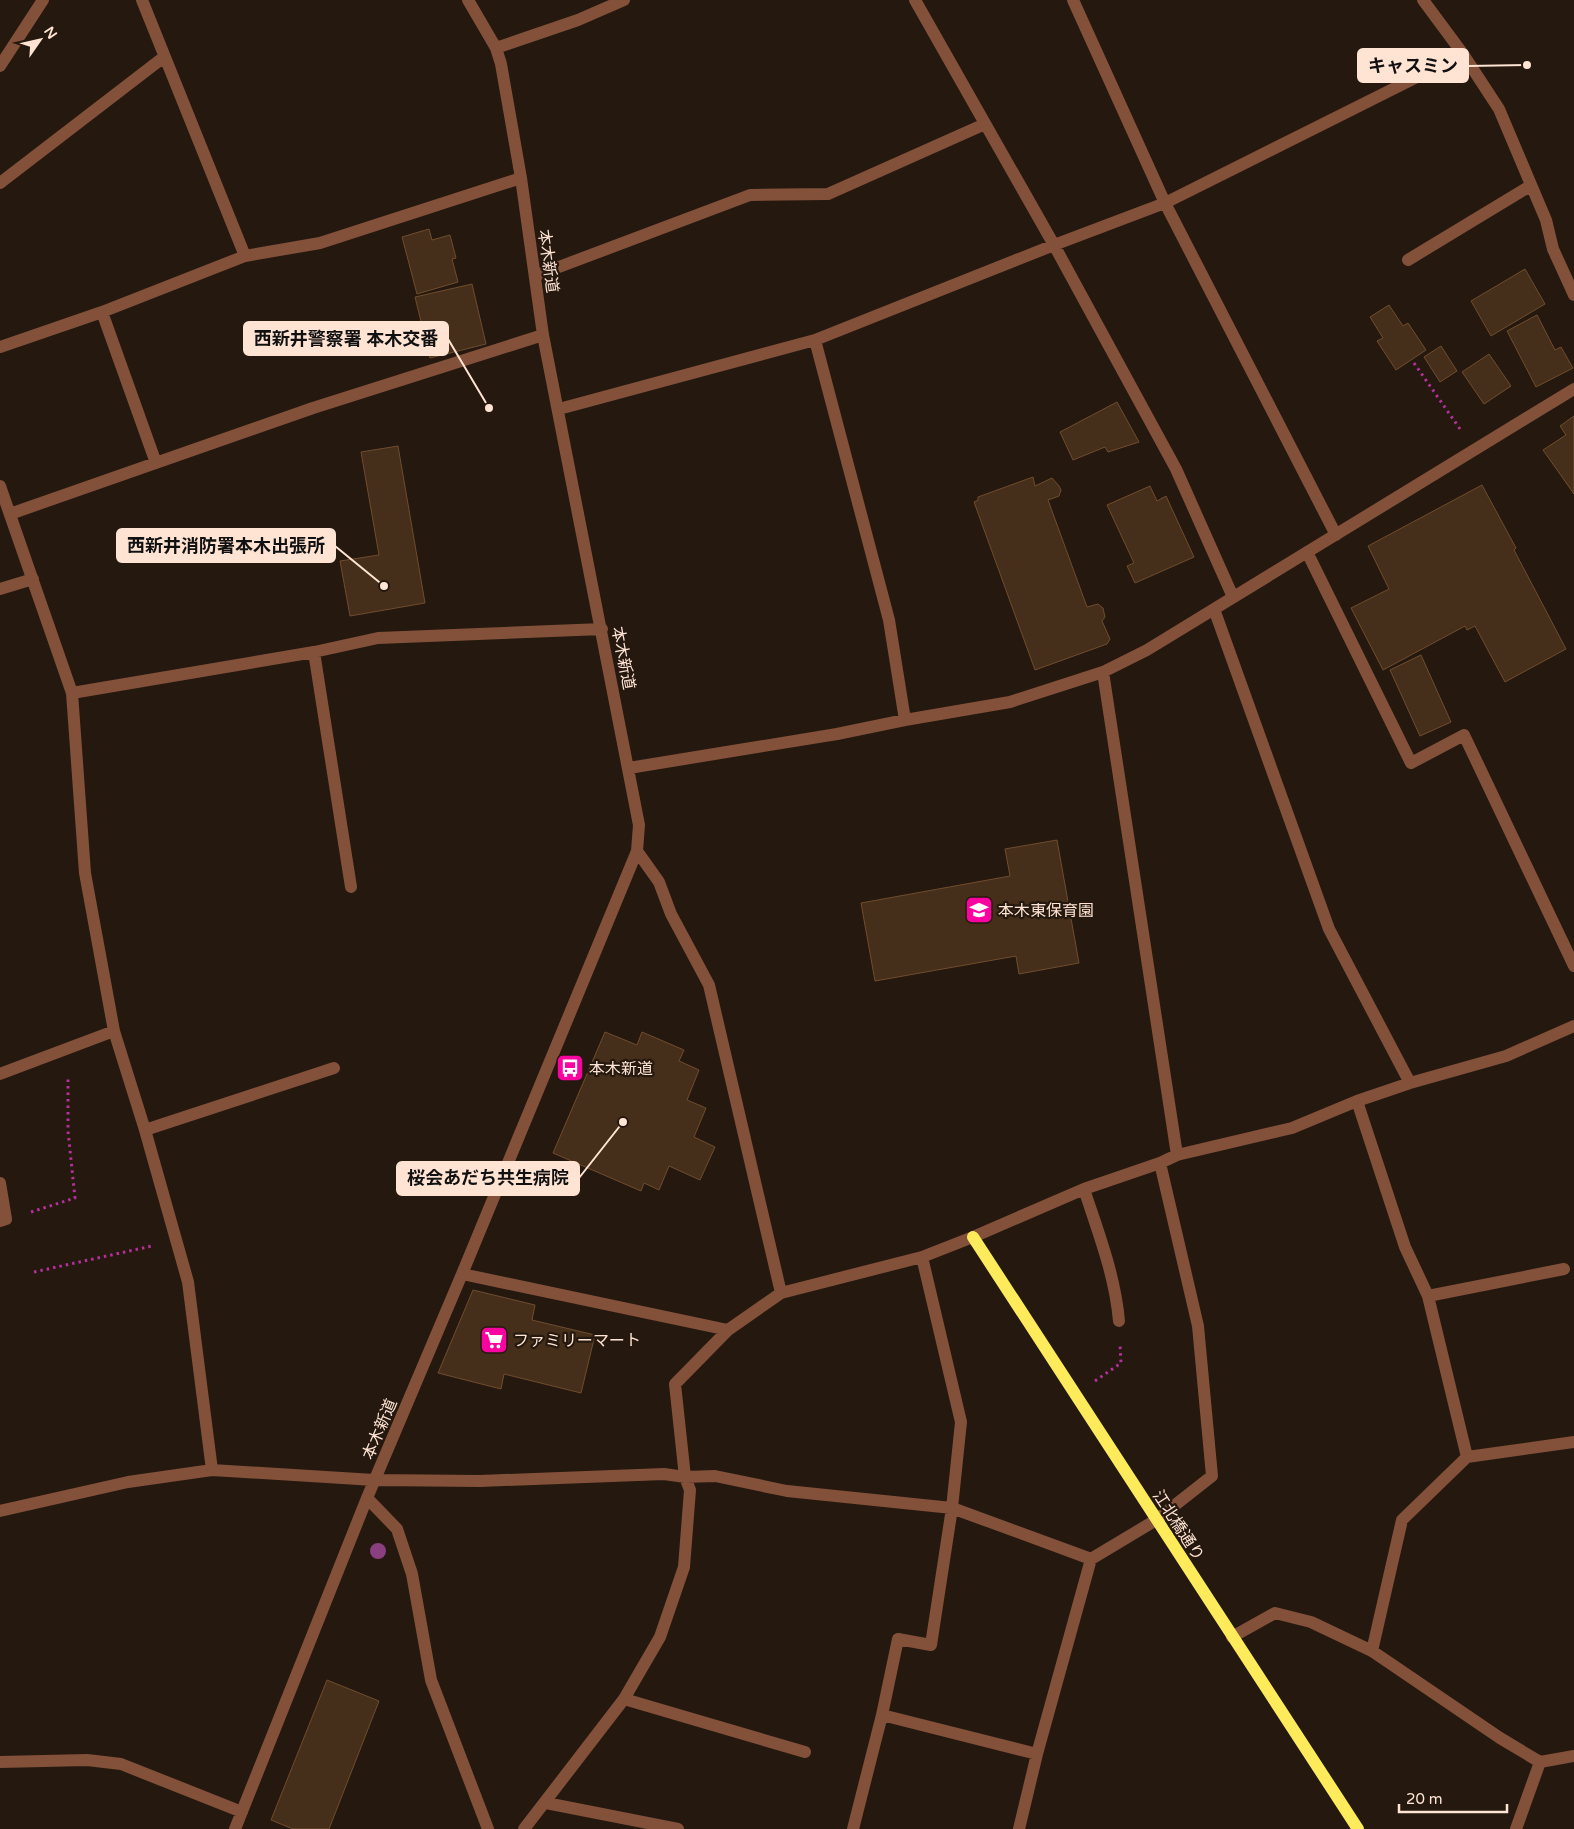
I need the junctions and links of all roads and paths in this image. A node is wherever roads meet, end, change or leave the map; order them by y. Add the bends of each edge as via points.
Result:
1 (44, 0) edge
2 (142, 0) edge
3 (468, 0) edge
4 (624, 0) edge
5 (915, 0) edge
6 (1072, 0) edge
7 (1423, 0) edge
8 (496, 48) junction
9 (1463, 54) junction
10 (164, 57) junction
11 (0, 66) edge
12 (985, 124) junction
13 (521, 178) junction
14 (0, 183) edge
15 (1530, 186) junction
16 (1166, 203) junction
17 (1054, 245) junction
18 (245, 256) junction
19 (1408, 260) dead end
20 (535, 276) junction
21 (1574, 295) edge
22 (102, 312) junction
23 (543, 335) junction
24 (815, 340) junction
25 (0, 348) edge
26 (1414, 362) dead end
27 (1574, 389) edge
28 (558, 409) junction
29 (1475, 450) junction
30 (156, 463) junction
31 (0, 486) edge
32 (10, 514) junction
33 (1336, 535) junction
34 (1307, 552) junction
35 (33, 579) junction
36 (0, 589) edge
37 (1233, 597) junction
38 (1214, 609) junction
39 (602, 629) junction
40 (314, 652) junction
41 (1103, 672) junction
42 (72, 693) junction
43 (905, 720) junction
44 (629, 768) junction
45 (637, 851) junction
46 (351, 887) dead end
47 (1574, 966) edge
48 (1574, 1026) edge
49 (114, 1031) junction
50 (67, 1049) junction
51 (334, 1068) dead end
52 (0, 1074) edge
53 (1410, 1083) junction
54 (1357, 1101) junction
55 (145, 1130) junction
56 (1177, 1155) junction
57 (1160, 1163) junction
58 (0, 1183) edge
59 (1084, 1189) junction
60 (3, 1220) edge
61 (973, 1237) junction
62 (177, 1241) junction
63 (922, 1257) junction
64 (1564, 1269) dead end
65 (34, 1272) dead end
66 (462, 1274) junction
67 (781, 1293) junction
68 (1428, 1296) junction
69 (1119, 1321) joint
70 (728, 1330) junction
71 (1076, 1395) junction
72 (1574, 1442) edge
73 (1467, 1457) junction
74 (212, 1470) junction
75 (685, 1476) junction
76 (374, 1480) junction
77 (367, 1498) junction
78 (952, 1508) junction
79 (0, 1510) edge
80 (1156, 1520) junction
81 (1091, 1559) junction
82 (1232, 1637) junction
83 (1372, 1651) junction
84 (624, 1700) junction
85 (882, 1715) junction
86 (805, 1752) dead end
87 (1037, 1754) junction
88 (1574, 1756) edge
89 (0, 1762) edge
90 (1540, 1762) junction
91 (546, 1803) junction
92 (242, 1812) junction
93 (235, 1829) edge
94 (488, 1829) edge
95 (524, 1829) edge
96 (678, 1829) edge
97 (853, 1829) edge
98 (1019, 1829) edge
99 (1358, 1829) edge
100 (1516, 1829) edge

1 - 11 street
2 - 10 street
3 - 8 street, 本木新道
4 - 8 street via 578,20
5 - 12 street
6 - 16 street
7 - 9 street
8 - 13 street, 本木新道 via 502,64
9 - 15 street via 1499,109
9 - 16 street
10 - 14 street
10 - 18 street
12 - 17 street
12 - 20 street via 828,194 750,195
13 - 18 street via 320,243
13 - 20 street, 本木新道
15 - 19 street
15 - 21 street
16 - 17 street
16 - 33 street
17 - 24 street
17 - 37 street via 1176,469
18 - 22 street
20 - 23 street, 本木新道
22 - 25 street
22 - 30 street
23 - 28 street, 本木新道
23 - 30 street via 313,408
24 - 28 street
24 - 43 street via 889,620
26 - 29 path
27 - 29 street
28 - 39 street, 本木新道
29 - 33 street
30 - 32 street
31 - 32 street
32 - 35 street
33 - 34 street
34 - 37 street
34 - 47 street via 1411,762 1464,734
35 - 36 street
35 - 42 street
37 - 38 street
38 - 41 street via 1147,650
38 - 53 street via 1329,929
39 - 40 street via 378,638
39 - 44 street, 本木新道
40 - 42 street
40 - 46 street
41 - 43 street via 1010,702
41 - 56 street
42 - 49 street via 85,873
43 - 44 street
44 - 45 street, 本木新道 via 639,826
45 - 66 street, 本木新道
45 - 67 street via 659,882 671,914 709,985
48 - 53 street via 1506,1056
49 - 50 street
49 - 55 street
50 - 52 street
50 - 60 path via 68,1131 75,1198
51 - 55 street
53 - 54 street
54 - 56 street via 1292,1128
54 - 68 street via 1405,1247
55 - 62 street
56 - 57 street
57 - 59 street
57 - 80 street via 1198,1326 1212,1476
58 - 60 street
59 - 61 street
59 - 69 street via 1117,1296
61 - 63 street
61 - 71 main road, 江北橋通り
62 - 65 path
62 - 74 street via 188,1282
63 - 67 street
63 - 78 street via 961,1422
64 - 68 street
66 - 70 street
66 - 76 street, 本木新道
67 - 70 street
68 - 73 street
69 - 71 path via 1121,1363
70 - 75 street via 674,1384
71 - 80 main road, 江北橋通り
72 - 73 street
73 - 83 street via 1402,1520
74 - 76 street
74 - 79 street via 128,1482
75 - 76 street
75 - 78 street via 715,1476 787,1491
75 - 84 street via 690,1490 684,1567 660,1637
76 - 77 street, 本木新道
77 - 92 street, 本木新道
77 - 94 street via 397,1529 412,1574 431,1680
78 - 81 street
78 - 85 street via 931,1645 898,1639
80 - 81 street
80 - 82 main road, 江北橋通り
81 - 87 street
82 - 83 street via 1275,1613 1310,1622
82 - 99 main road, 江北橋通り
83 - 90 street
84 - 86 street
84 - 91 street
85 - 87 street
85 - 97 street
87 - 98 street
88 - 90 street
89 - 92 street via 87,1760 121,1764
90 - 100 street
91 - 95 street
91 - 96 street
92 - 93 street, 本木新道

